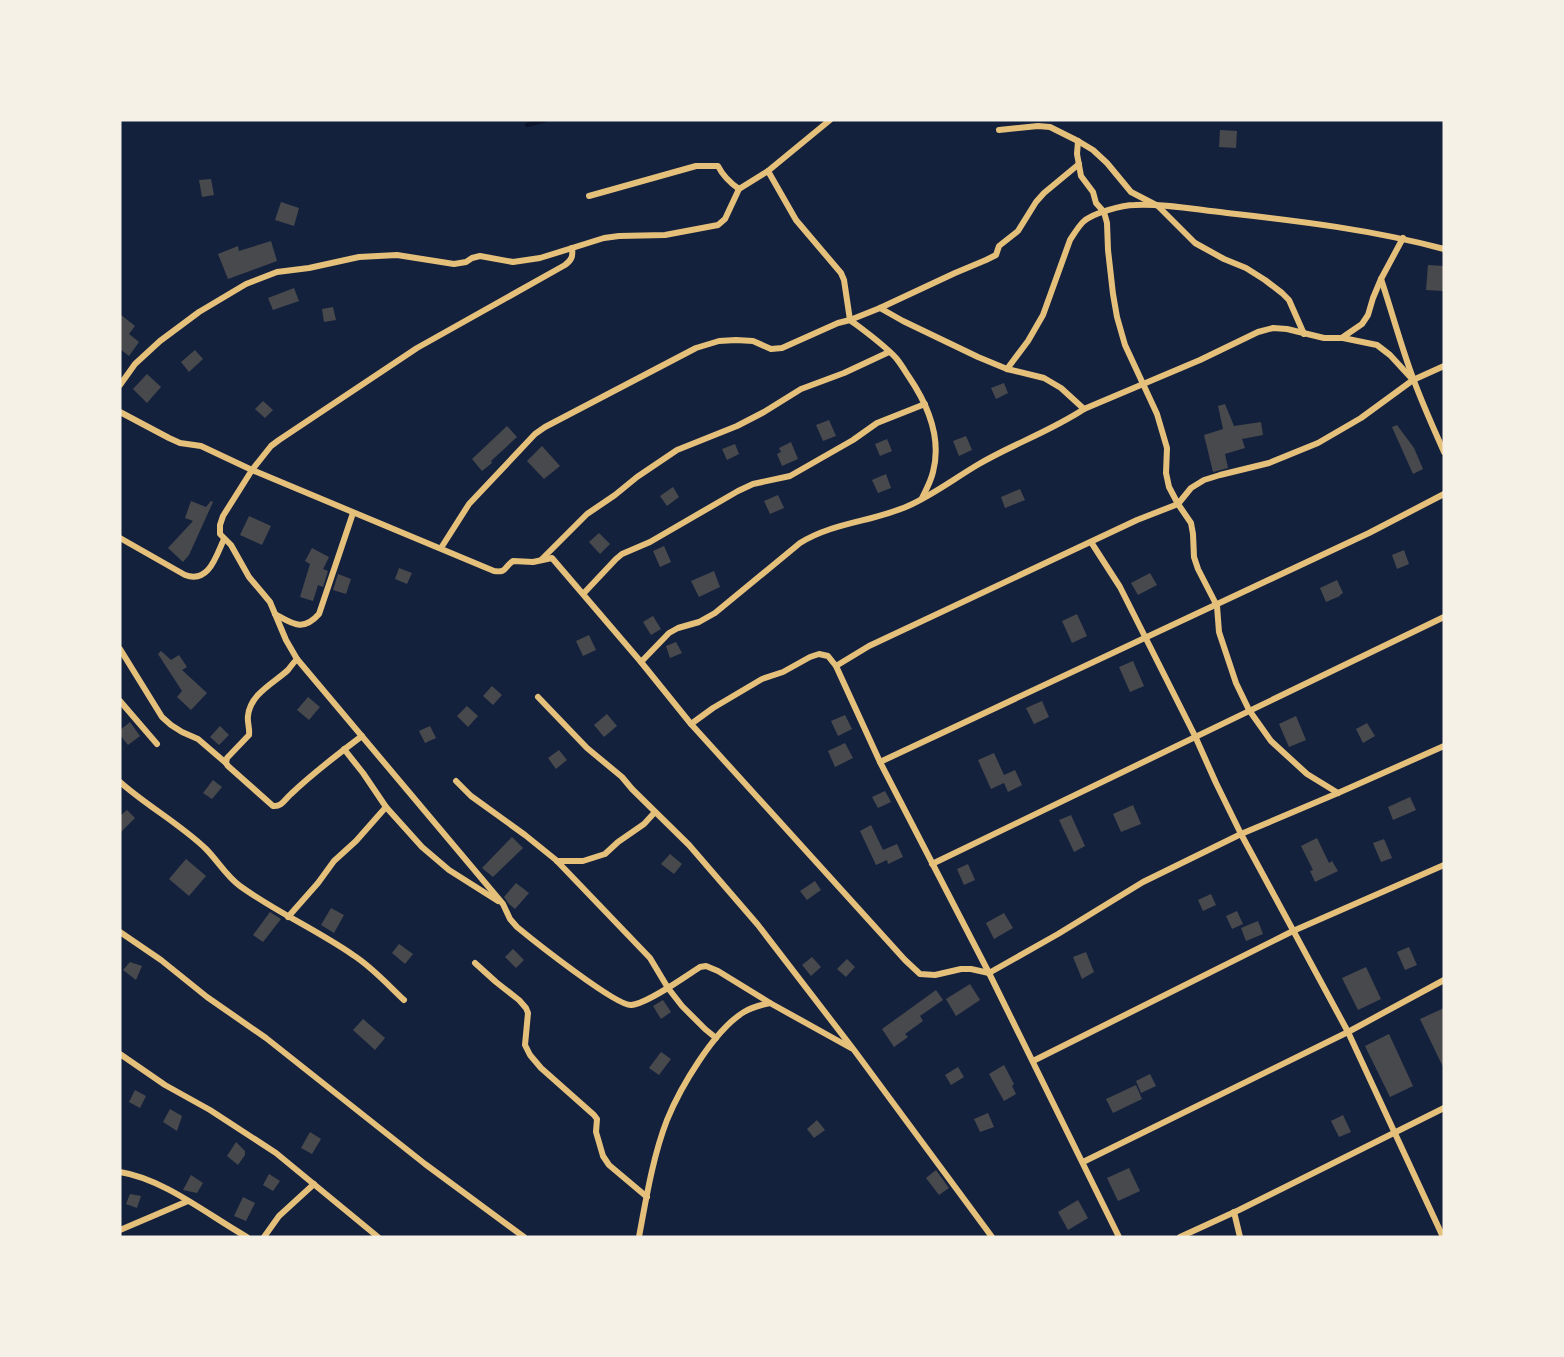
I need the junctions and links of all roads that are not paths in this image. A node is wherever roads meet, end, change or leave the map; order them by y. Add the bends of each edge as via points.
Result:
1 (830, 120) edge
2 (999, 130) dead end
3 (1078, 141) junction
4 (1079, 164) junction
5 (768, 171) junction
6 (739, 189) junction
7 (590, 196) dead end
8 (1158, 206) junction
9 (1104, 212) junction
10 (1403, 238) junction
11 (572, 248) junction
12 (1444, 249) edge
13 (1381, 279) junction
14 (880, 308) junction
15 (850, 320) junction
16 (1304, 334) junction
17 (1343, 338) junction
18 (890, 352) junction
19 (1444, 366) edge
20 (1007, 369) junction
21 (1413, 380) junction
22 (120, 385) edge
23 (1143, 385) junction
24 (925, 404) junction
25 (1084, 409) junction
26 (120, 412) edge
27 (1444, 452) edge
28 (252, 470) junction
29 (1444, 494) edge
30 (922, 499) junction
31 (1178, 504) junction
32 (354, 513) junction
33 (120, 538) edge
34 (225, 539) junction
35 (1090, 542) junction
36 (441, 548) junction
37 (541, 560) junction
38 (584, 593) junction
39 (1217, 606) junction
40 (275, 614) junction
41 (1444, 616) edge
42 (1144, 638) junction
43 (120, 649) edge
44 (297, 658) junction
45 (641, 662) junction
46 (836, 666) junction
47 (538, 697) dead end
48 (120, 701) edge
49 (1249, 710) junction
50 (690, 724) junction
51 (362, 736) junction
52 (1195, 736) junction
53 (157, 744) dead end
54 (1444, 746) edge
55 (345, 749) junction
56 (880, 762) junction
57 (226, 763) junction
58 (456, 781) dead end
59 (120, 782) edge
60 (1338, 793) junction
61 (386, 807) junction
62 (655, 812) junction
63 (1241, 834) junction
64 (556, 861) junction
65 (932, 864) junction
66 (1444, 865) edge
67 (503, 904) junction
68 (288, 917) junction
69 (1293, 931) junction
70 (120, 933) edge
71 (475, 963) dead end
72 (989, 973) junction
73 (1444, 980) edge
74 (668, 988) junction
75 (404, 1000) dead end
76 (770, 1003) junction
77 (1348, 1032) junction
78 (716, 1038) junction
79 (854, 1050) junction
80 (120, 1054) edge
81 (1032, 1061) junction
82 (1444, 1108) edge
83 (1395, 1133) junction
84 (1083, 1162) junction
85 (120, 1172) edge
86 (314, 1184) junction
87 (646, 1197) junction
88 (188, 1201) junction
89 (1234, 1212) junction
90 (120, 1230) edge
91 (247, 1237) edge
92 (264, 1237) edge
93 (378, 1237) edge
94 (524, 1237) edge
95 (639, 1237) edge
96 (992, 1237) edge
97 (1119, 1237) edge
98 (1180, 1237) edge
99 (1240, 1237) edge
100 (1443, 1237) edge

1 - 5 street
2 - 3 street via 1050,127
3 - 4 street
3 - 8 street via 1107,163 1131,192
4 - 9 street via 1081,176
4 - 14 street via 1044,193 1018,231 999,246 996,255
5 - 6 street
5 - 15 street via 795,220 844,280
6 - 7 street via 723,176 718,166 711,165
6 - 11 street via 725,219 718,225 665,235 612,237
8 - 9 street via 1134,204
8 - 10 street via 1298,221
8 - 16 street via 1194,243 1246,268 1282,293
9 - 20 street via 1089,217 1076,230 1043,315
9 - 23 street via 1117,317
10 - 12 street
10 - 13 street
11 - 22 street via 513,262 480,256 454,264 397,255 359,257 277,272 246,284 199,312 143,356
11 - 28 street via 571,260 565,265 402,358 279,440
13 - 17 street via 1368,315
13 - 21 street
14 - 15 street
14 - 20 street
15 - 18 street
15 - 36 street via 782,348 736,340 696,348 545,427 480,492
16 - 17 street
16 - 23 street via 1264,330
17 - 21 street via 1377,345
18 - 24 street
18 - 37 street via 801,389 737,426 677,450 586,514
19 - 21 street
20 - 25 street via 1044,378
21 - 27 street
21 - 31 street via 1361,418 1318,442 1269,463 1204,480
23 - 25 street
23 - 31 street via 1167,448 1166,472
24 - 30 street via 935,436 935,457
24 - 38 street via 877,423 790,476 738,490 650,542 622,554
25 - 30 street via 980,463
26 - 28 street via 180,443 201,446
28 - 32 street
28 - 34 street via 223,516 220,534
29 - 39 street
30 - 45 street via 808,538 715,613 669,633
31 - 35 street
31 - 39 street via 1191,523 1194,557
32 - 36 street
32 - 40 street via 319,614 302,625
33 - 34 street via 192,578 210,567
34 - 40 street
35 - 42 street via 1120,586
35 - 46 street via 869,646
36 - 37 street via 494,571 505,570 513,561
37 - 38 street via 556,561
38 - 45 street
39 - 42 street
39 - 49 street via 1219,632
40 - 44 street
41 - 49 street
42 - 52 street
42 - 56 street
43 - 57 street via 162,717 198,739
44 - 51 street
44 - 57 street via 256,697 247,719 249,735
45 - 50 street
46 - 50 street via 828,656 810,657 762,679
46 - 56 street
47 - 62 street
48 - 53 street
49 - 52 street
49 - 60 street via 1271,741 1307,774
50 - 72 street via 920,974 961,969
51 - 55 street
51 - 67 street
52 - 63 street
52 - 65 street
54 - 60 street
55 - 57 street via 276,807
55 - 61 street
56 - 65 street
58 - 64 street
59 - 68 street via 192,836 238,885
60 - 63 street
61 - 67 street via 449,870
61 - 68 street
62 - 64 street via 604,854 583,861
62 - 79 street via 689,844 758,925
63 - 69 street
63 - 72 street via 1143,882
64 - 74 street via 650,958
65 - 72 street
66 - 69 street
67 - 74 street via 517,927 584,979 626,1005
68 - 75 street via 354,955
69 - 77 street
69 - 81 street
70 - 94 street via 266,1038
71 - 87 street via 526,1008 528,1051 541,1068 594,1114 603,1156
72 - 81 street
73 - 77 street
74 - 76 street via 706,966
74 - 78 street
76 - 78 street via 745,1011
76 - 79 street
77 - 83 street
77 - 84 street
78 - 87 street via 667,1121
79 - 96 street
80 - 86 street via 276,1153
81 - 84 street
82 - 83 street
83 - 89 street
83 - 100 street
84 - 97 street
85 - 88 street
86 - 92 street via 279,1216
86 - 93 street
87 - 95 street
88 - 90 street
88 - 91 street
89 - 98 street
89 - 99 street

